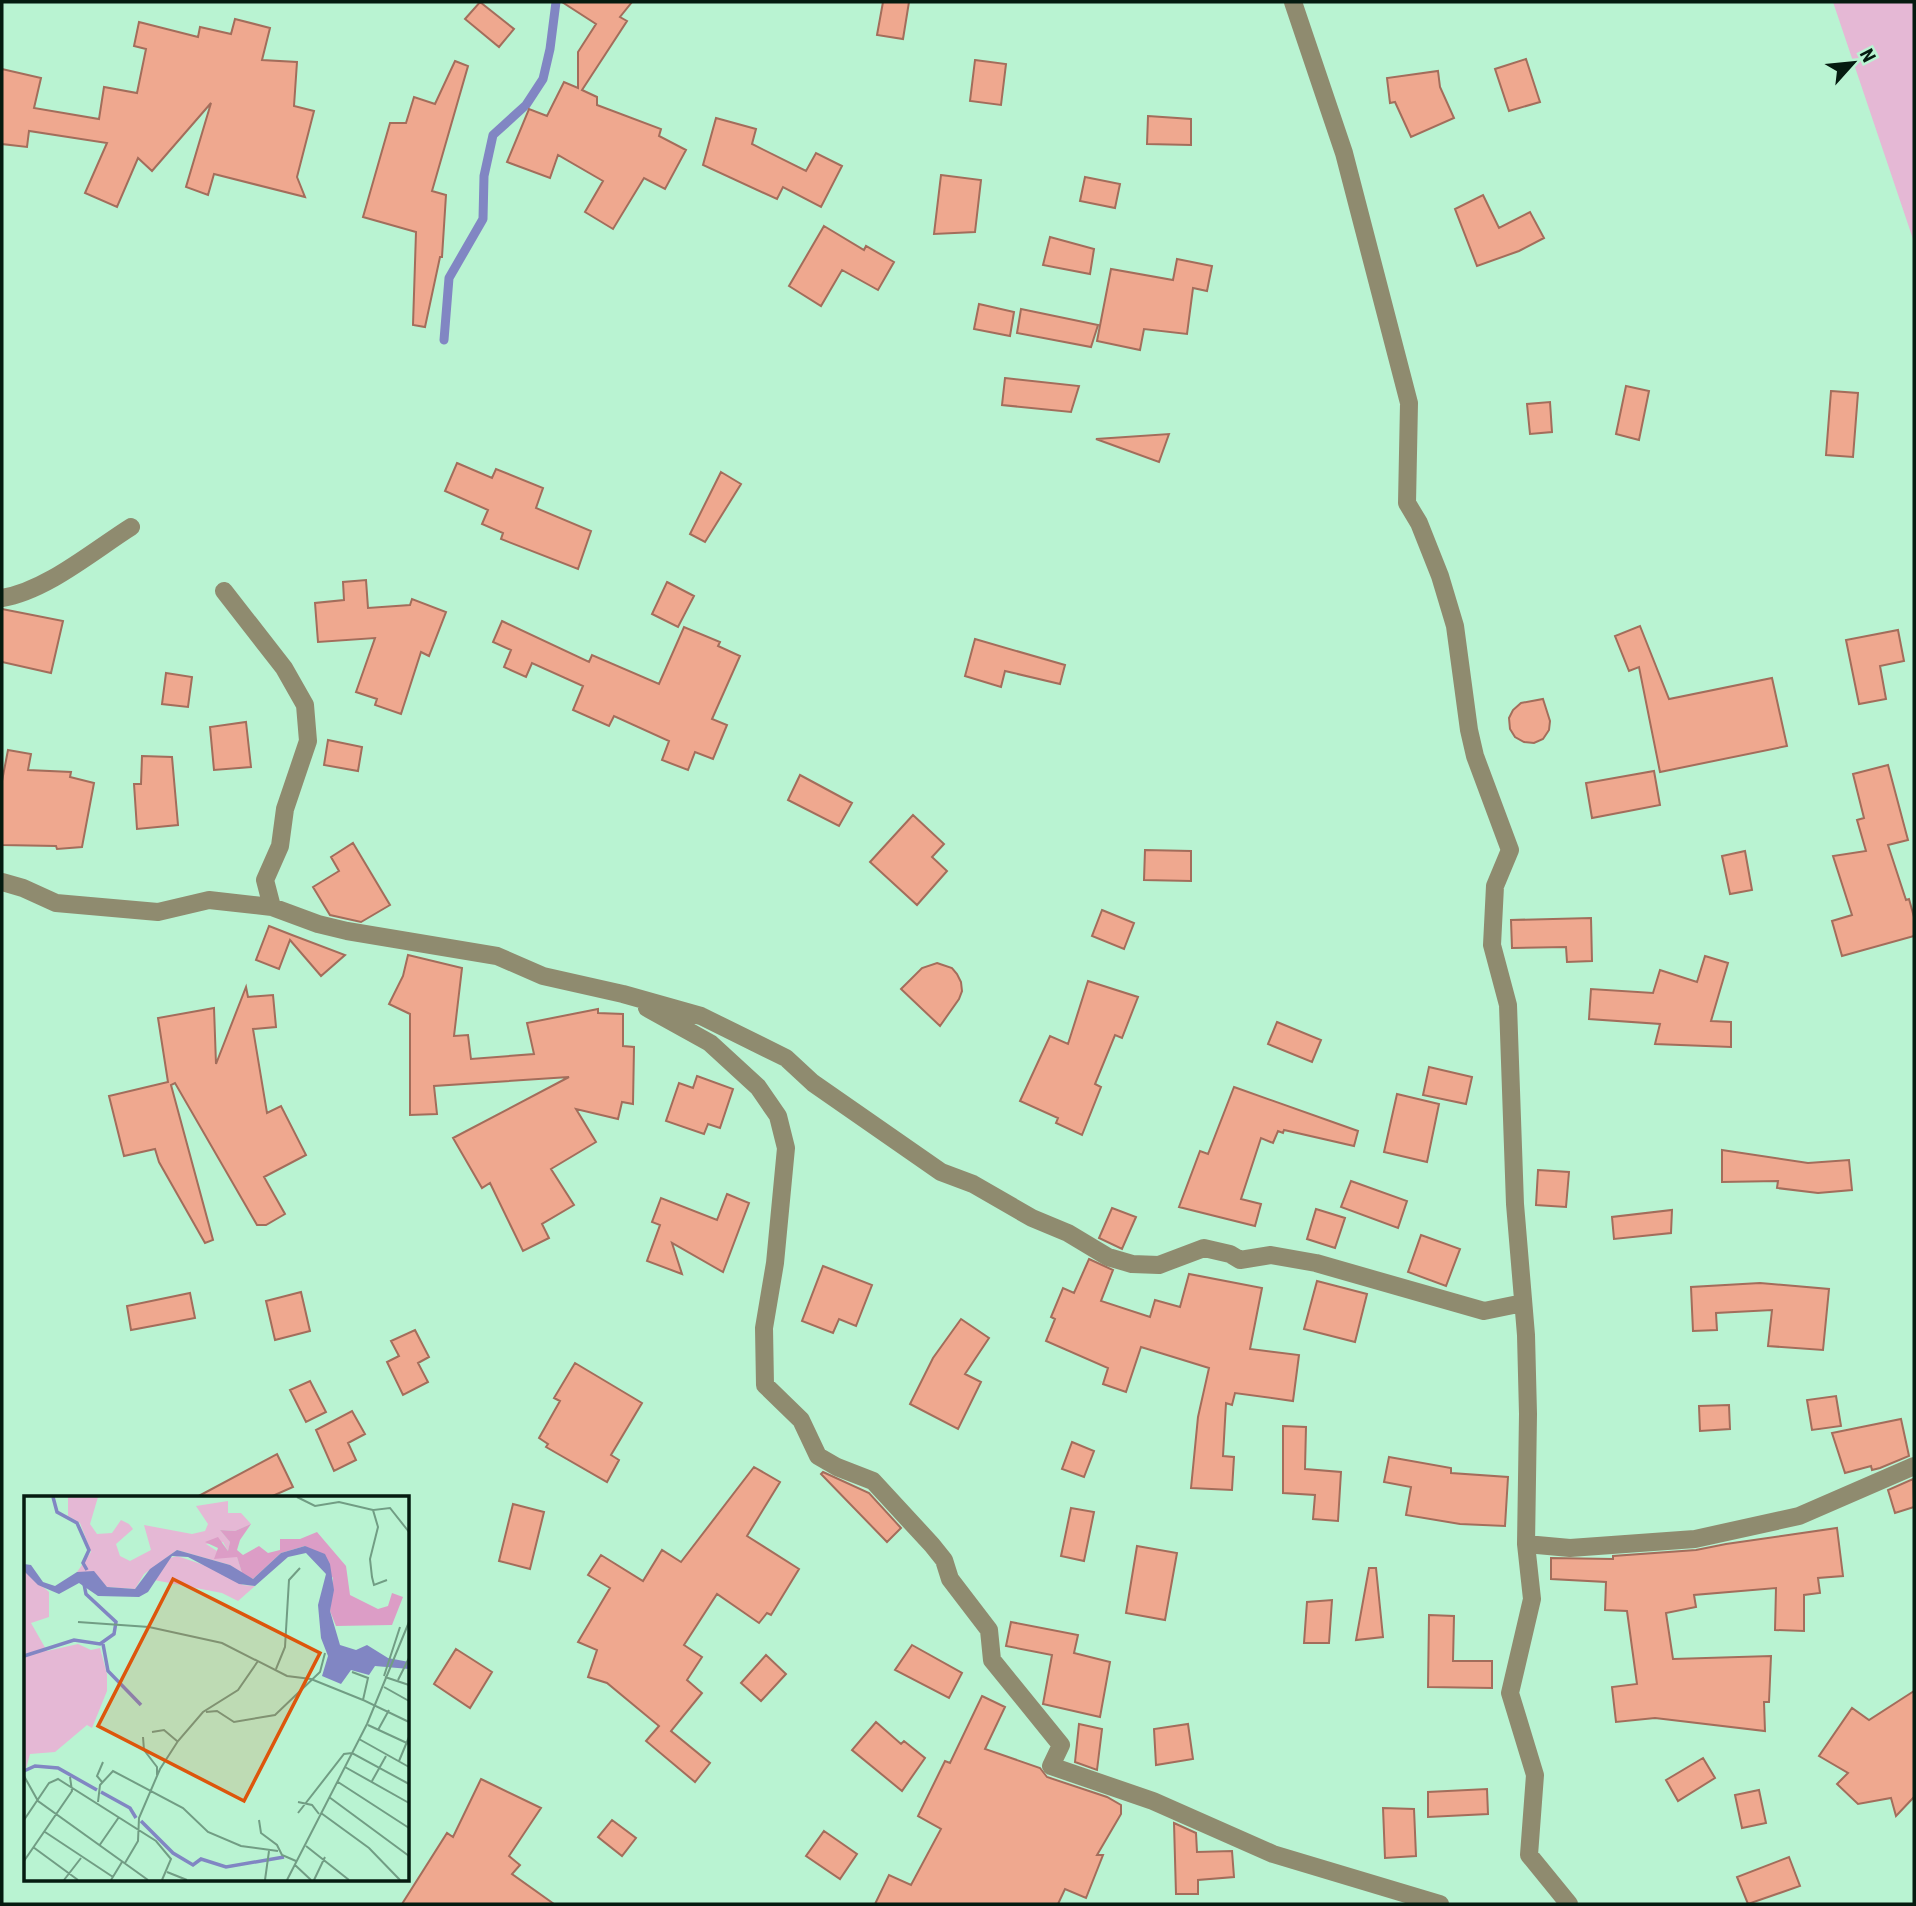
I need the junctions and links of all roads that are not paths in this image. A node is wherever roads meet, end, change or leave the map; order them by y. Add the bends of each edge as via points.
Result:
1 (1293, 2) edge
2 (131, 527) dead end
3 (224, 591) dead end
4 (2, 598) edge
5 (2, 882) edge
6 (272, 906) junction
7 (623, 994) junction
8 (1523, 1303) junction
9 (1914, 1466) edge
10 (1527, 1544) junction
11 (1440, 1904) edge
12 (1569, 1904) edge

1 - 8 street via 1344,153 1409,403 1407,503 1444,588 1455,626 1475,756 1510,850 1495,886 1492,945 1508,1005
2 - 4 street via 56,576 20,595
3 - 6 street via 284,668 305,705 308,741 285,809 280,846 265,880
5 - 6 street via 56,903 158,912 209,900
6 - 7 street via 318,924 497,956 543,976
7 - 8 street via 701,1016 786,1058 813,1083 942,1172 1108,1257 1159,1265 1204,1248 1240,1260 1271,1255 1382,1280 1484,1311
7 - 11 street via 710,1043 758,1087 778,1116 786,1148 764,1328 765,1385 801,1420 818,1456 873,1481 944,1560 950,1579 989,1630 992,1660 1061,1745 1051,1766 1153,1801 1273,1854
8 - 10 street
9 - 10 street via 1799,1516 1695,1539 1570,1548
10 - 12 street via 1532,1599 1510,1693 1535,1775 1530,1855

